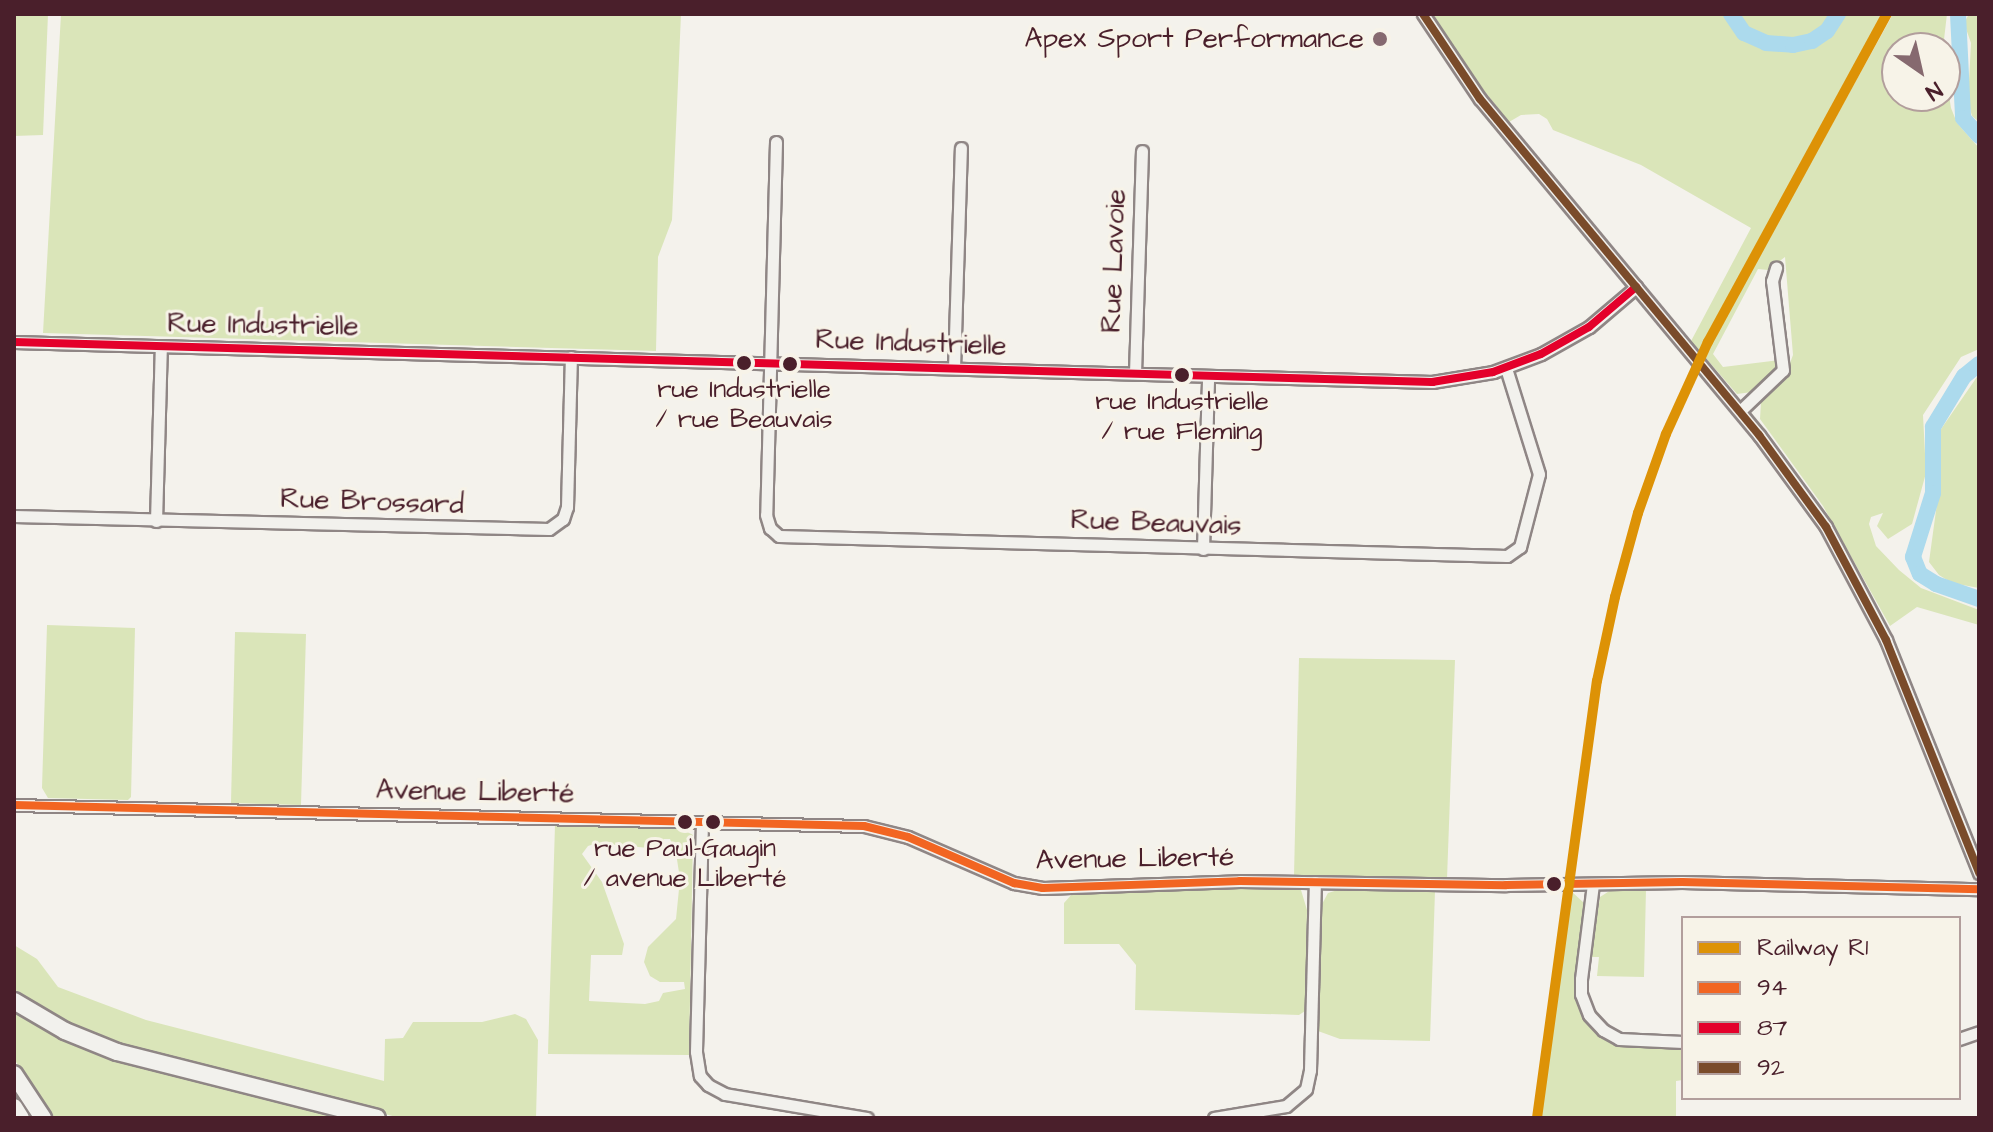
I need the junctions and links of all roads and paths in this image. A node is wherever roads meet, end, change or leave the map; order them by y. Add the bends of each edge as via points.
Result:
1 (1423, 14) edge
2 (776, 142) dead end
3 (961, 148) dead end
4 (1142, 151) dead end
5 (1776, 268) dead end
6 (1636, 287) junction
7 (14, 342) edge
8 (161, 347) junction
9 (571, 357) junction
10 (770, 363) junction
11 (954, 368) junction
12 (1506, 368) junction
13 (1135, 373) junction
14 (1208, 376) junction
15 (1740, 411) junction
16 (14, 516) edge
17 (156, 521) junction
18 (1203, 549) junction
19 (14, 805) edge
20 (702, 822) junction
21 (1979, 873) edge
22 (1315, 882) junction
23 (1593, 884) junction
24 (1979, 889) edge
25 (14, 1001) edge
26 (1681, 1042) edge
27 (14, 1074) edge
28 (14, 1107) edge
29 (21, 1118) edge
30 (43, 1118) edge
31 (377, 1118) edge
32 (867, 1118) edge
33 (1214, 1118) edge

1 - 6 street via 1471,88
2 - 10 street
3 - 11 street
4 - 13 street, Rue Lavoie
5 - 15 street via 1771,278 1783,370
6 - 12 street, Rue Industrielle via 1577,335
6 - 15 street
7 - 8 street, Rue Industrielle
8 - 9 street, Rue Industrielle
8 - 17 street
9 - 10 street, Rue Industrielle
9 - 17 street, Rue Brossard via 567,507 563,519 549,529
10 - 11 street, Rue Industrielle
10 - 18 street, Rue Beauvais via 766,515 779,536
11 - 13 street, Rue Industrielle
12 - 14 street, Rue Industrielle via 1432,382
12 - 18 street, Rue Beauvais via 1539,474 1522,540 1512,554
13 - 14 street, Rue Industrielle
14 - 18 street
15 - 21 street via 1810,502 1860,587
16 - 17 street, Rue Brossard
19 - 20 street, Avenue Liberté
20 - 22 street, Avenue Liberté via 877,828 1033,887
20 - 32 street via 696,1052 700,1076 725,1094
22 - 23 street, Avenue Liberté
22 - 33 street via 1306,1089 1286,1106
23 - 24 street, Avenue Liberté
23 - 26 street via 1581,979 1589,1015 1619,1039
25 - 31 highway via 65,1031 117,1052
27 - 30 highway
28 - 29 highway

